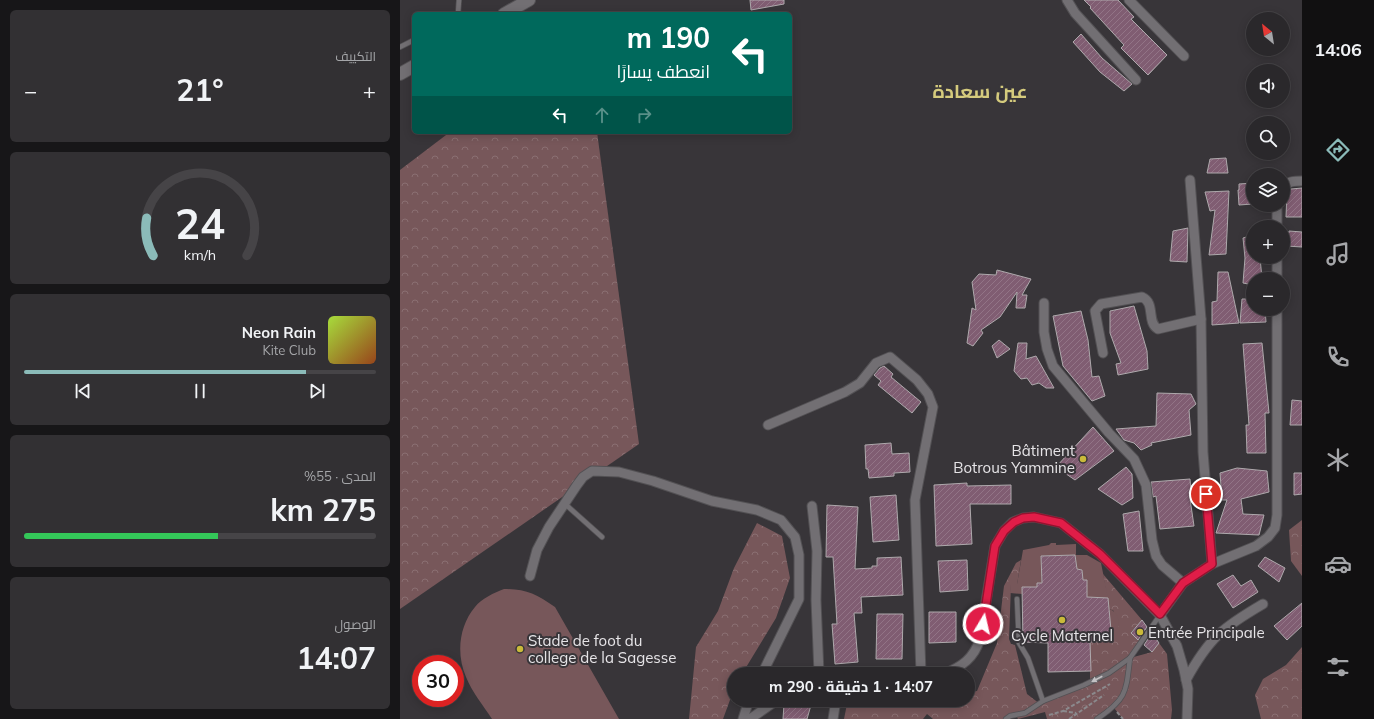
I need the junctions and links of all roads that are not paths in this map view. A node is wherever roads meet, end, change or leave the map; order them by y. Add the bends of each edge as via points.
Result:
1 (459, 0) edge
2 (529, 0) edge
3 (1067, 0) edge
4 (1129, 0) edge
5 (458, 12) edge
6 (508, 12) edge
7 (412, 41) edge
8 (400, 47) edge
9 (1184, 56) dead end
10 (412, 67) edge
11 (400, 74) edge
12 (1136, 80) dead end
13 (1190, 180) dead end
14 (1302, 181) edge
15 (1290, 182) edge
16 (1044, 303) dead end
17 (1277, 316) edge
18 (1202, 319) junction
19 (1103, 353) dead end
20 (768, 425) dead end
21 (564, 503) junction
22 (812, 506) dead end
23 (602, 537) dead end
24 (1212, 564) junction
25 (530, 576) dead end
26 (1183, 583) junction
27 (1017, 598) dead end
28 (1263, 604) dead end
29 (1160, 614) junction
30 (1130, 658) junction
31 (765, 667) edge
32 (819, 667) edge
33 (921, 667) edge
34 (960, 667) edge
35 (1186, 680) junction
36 (1043, 702) junction
37 (747, 707) edge
38 (767, 707) edge
39 (835, 707) edge
40 (1015, 717) edge
41 (743, 719) edge
42 (750, 719) edge
43 (833, 719) edge
44 (1006, 719) edge
45 (1097, 719) edge
46 (1187, 719) edge

1 - 5 lane
2 - 6 street
3 - 12 street via 1075,13
4 - 9 street
7 - 8 lane
10 - 11 street
13 - 18 street
14 - 15 street
16 - 26 street via 1044,332 1053,366 1134,459 1146,485 1156,556 1162,565
17 - 24 street via 1275,528 1256,546
18 - 19 street via 1158,329 1153,324 1148,301 1142,297 1101,304 1095,311
18 - 24 street via 1203,452
20 - 33 street via 845,392 860,383 876,363 886,358 895,360 928,394 933,407 915,500
21 - 23 lane
21 - 25 street via 537,550
21 - 31 street via 583,477 592,471 608,471 654,481 682,493 712,501 757,510 781,520 795,537 799,555 799,599
22 - 32 street via 817,551
24 - 26 street
26 - 29 street
27 - 36 lane via 1019,643 1028,658
28 - 35 street via 1232,622 1219,633 1197,660
29 - 30 lane
29 - 34 street via 1100,554 1061,523 1034,517 1023,518 1004,531 995,546 980,639 971,658
29 - 35 street via 1176,646
30 -> 36 lane via 1090,682
30 - 45 lane via 1124,694 1114,708
35 - 46 street
36 - 40 lane
37 - 41 street
38 - 42 street
39 - 43 street
40 - 44 lane

